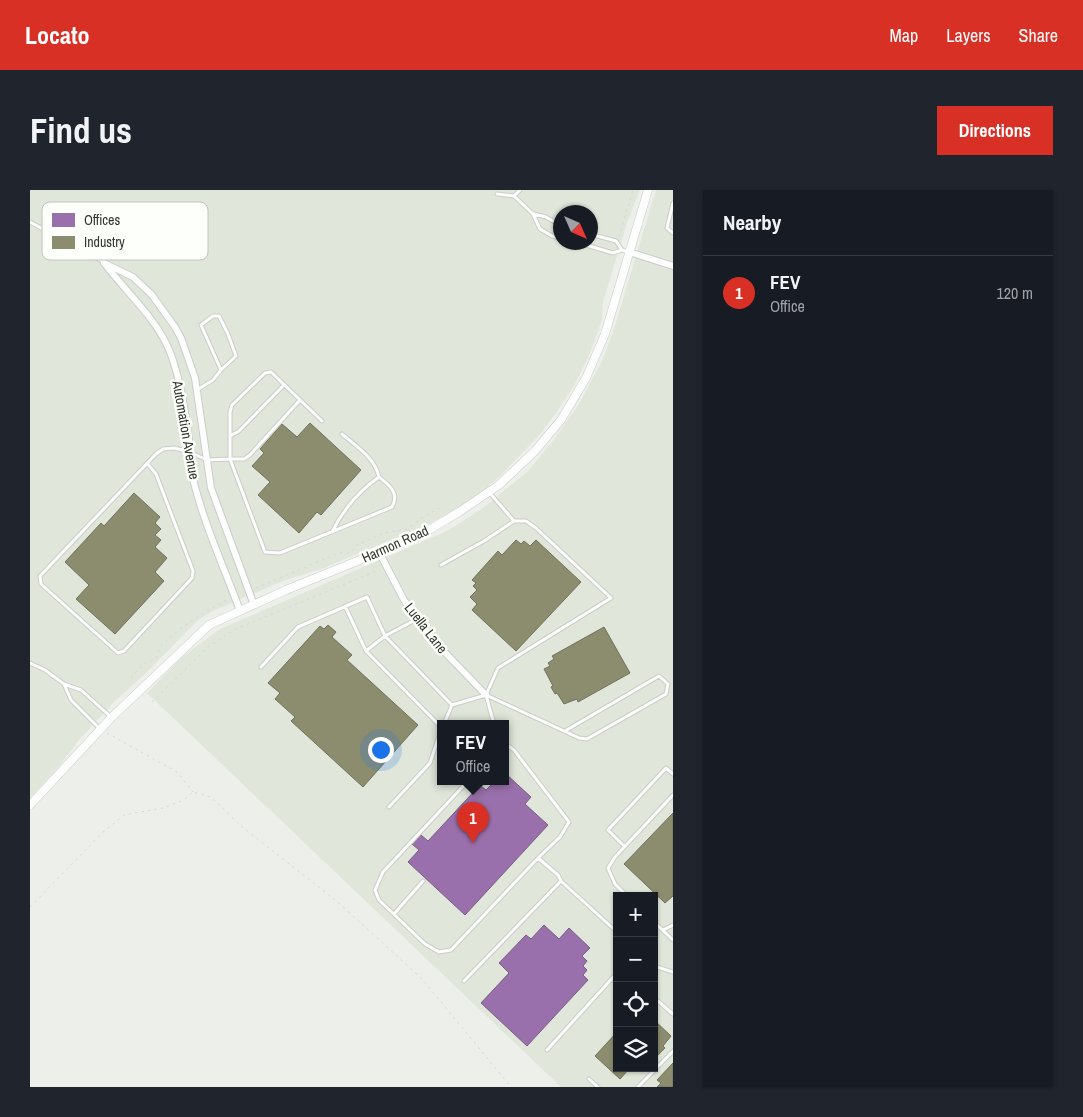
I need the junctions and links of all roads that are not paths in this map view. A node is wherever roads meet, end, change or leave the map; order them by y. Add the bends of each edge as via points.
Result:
1 (520, 190) edge
2 (648, 190) edge
3 (497, 194) dead end
4 (514, 196) junction
5 (673, 203) edge
6 (533, 214) junction
7 (30, 222) edge
8 (553, 222) edge
9 (42, 229) edge
10 (673, 233) edge
11 (553, 236) edge
12 (598, 236) edge
13 (598, 249) edge
14 (626, 251) junction
15 (99, 260) edge
16 (104, 263) junction
17 (673, 266) edge
18 (220, 370) junction
19 (284, 385) junction
20 (197, 390) junction
21 (300, 400) junction
22 (322, 421) dead end
23 (342, 434) dead end
24 (230, 436) junction
25 (190, 452) junction
26 (230, 459) junction
27 (207, 460) junction
28 (147, 462) junction
29 (379, 477) junction
30 (489, 492) junction
31 (514, 521) junction
32 (332, 532) junction
33 (380, 552) junction
34 (441, 565) dead end
35 (254, 605) junction
36 (345, 606) junction
37 (240, 611) junction
38 (418, 619) junction
39 (385, 636) junction
40 (366, 651) junction
41 (30, 663) edge
42 (261, 667) dead end
43 (64, 684) junction
44 (486, 695) junction
45 (452, 705) junction
46 (112, 717) junction
47 (446, 720) edge
48 (493, 720) edge
49 (437, 723) edge
50 (100, 729) junction
51 (565, 731) junction
52 (437, 743) edge
53 (509, 746) edge
54 (673, 774) edge
55 (464, 785) edge
56 (673, 795) edge
57 (30, 805) edge
58 (389, 807) dead end
59 (624, 846) junction
60 (538, 858) junction
61 (423, 881) dead end
62 (561, 881) junction
63 (623, 892) edge
64 (394, 914) junction
65 (673, 925) edge
66 (658, 926) edge
67 (613, 928) edge
68 (663, 930) junction
69 (673, 940) edge
70 (658, 967) edge
71 (673, 972) edge
72 (613, 977) edge
73 (464, 981) dead end
74 (658, 1001) dead end
75 (673, 1014) edge
76 (546, 1050) dead end
77 (673, 1051) edge
78 (589, 1079) dead end
79 (598, 1087) edge
80 (638, 1087) edge

1 - 4 lane
2 - 14 street, Harmon Road
3 - 4 lane
4 - 6 lane
5 - 10 lane via 667,228
6 - 8 lane
6 - 11 lane via 540,229
7 - 9 lane
12 - 14 lane via 616,242
13 - 14 lane via 613,253
14 - 17 street
14 - 30 street, Harmon Road via 605,334 586,378 561,420 535,451
15 - 16 lane
16 - 20 street, Automation Avenue via 133,276 175,327 190,362
16 - 25 street, Automation Avenue via 143,310 170,351 185,409
18 - 18 lane via 236,356 218,316 213,316 202,325
18 - 20 lane via 213,380
19 - 21 lane
19 - 24 lane via 239,431
19 - 24 lane via 271,372 264,372 232,405
20 - 27 street, Automation Avenue
21 - 22 lane
21 - 26 lane via 250,455 244,459
23 - 29 lane via 372,461
24 - 26 lane
25 - 27 lane
25 - 28 lane via 163,449
25 - 37 street, Automation Avenue via 198,497
26 - 27 lane
26 - 32 lane via 266,552 280,553
27 - 35 street, Automation Avenue via 210,488
28 - 28 lane via 40,576 41,584 118,653 124,651 192,578 193,571 156,474
29 - 32 lane via 366,486 340,516
29 - 32 lane via 395,493 392,507
30 - 31 lane
30 - 33 street, Harmon Road via 419,536
31 - 34 lane
31 - 44 lane via 526,521 536,528 610,598 498,668
33 - 35 street, Harmon Road
33 - 38 street, Luella Lane via 404,600
35 - 37 street, Harmon Road
36 - 39 lane via 367,597
36 - 40 lane
36 - 42 lane via 298,627
37 - 46 street, Harmon Road via 209,625
38 - 39 lane
38 - 44 street, Luella Lane via 434,641
39 - 40 lane
39 - 45 lane
40 - 49 lane
41 - 43 lane
43 - 46 lane via 81,690
43 - 50 lane via 71,700
44 - 45 lane
44 - 48 lane
44 - 51 lane
45 - 47 lane
46 - 50 street, Harmon Road
50 - 57 street, Harmon Road
51 - 51 lane via 587,738 666,694 668,684 659,676
52 - 58 lane via 430,763
53 - 60 lane via 569,822 560,837
54 - 59 lane via 666,768 608,830
55 - 64 lane via 383,872 375,890 379,900
56 - 59 lane
59 - 63 lane via 608,868 615,884
60 - 62 lane
60 - 64 lane via 451,950 439,952 425,944
61 - 64 lane
62 - 67 lane
62 - 73 lane
65 - 68 lane
66 - 68 lane
68 - 69 lane
70 - 71 lane
72 - 76 lane
74 - 75 lane
77 - 80 lane
78 - 79 lane

